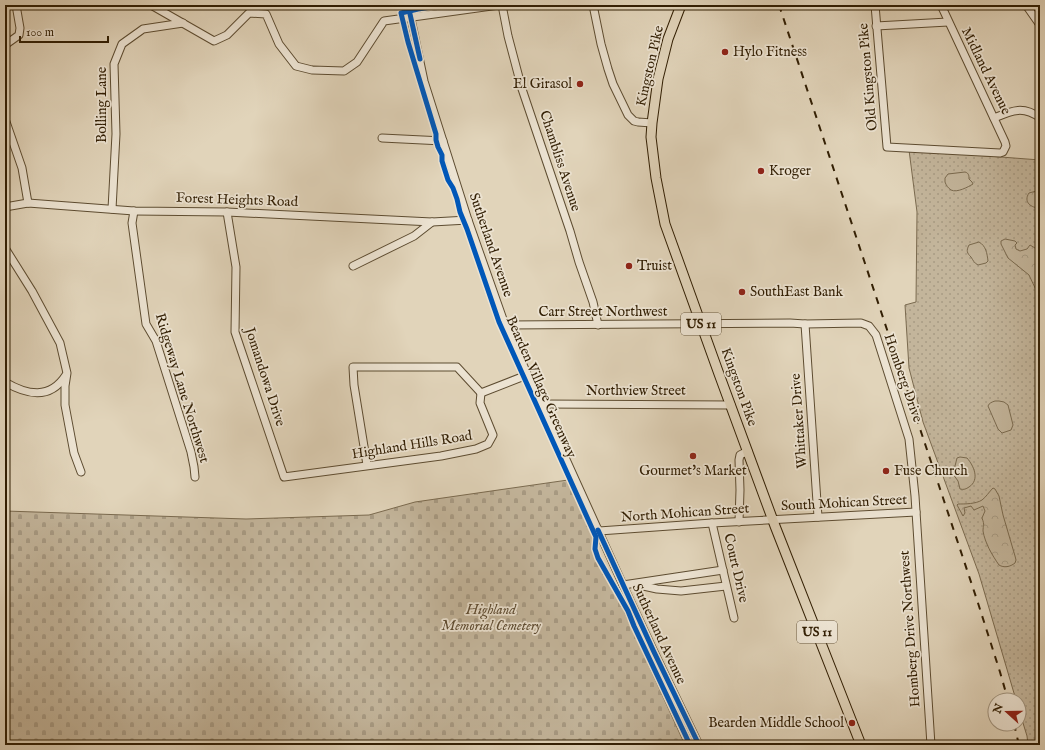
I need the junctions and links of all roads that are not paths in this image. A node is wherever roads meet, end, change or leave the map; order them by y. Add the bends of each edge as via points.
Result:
1 (16, 5) edge
2 (151, 5) edge
3 (408, 5) edge
4 (500, 5) edge
5 (593, 5) edge
6 (681, 5) edge
7 (875, 5) edge
8 (941, 5) edge
9 (1026, 5) edge
10 (411, 18) junction
11 (183, 22) junction
12 (948, 22) junction
13 (1040, 25) edge
14 (876, 26) junction
15 (5, 45) edge
16 (994, 118) junction
17 (1040, 118) edge
18 (5, 119) edge
19 (652, 123) junction
20 (382, 138) dead end
21 (443, 141) junction
22 (1005, 150) joint
23 (28, 203) junction
24 (5, 206) edge
25 (112, 209) junction
26 (134, 211) junction
27 (227, 212) junction
28 (468, 220) junction
29 (432, 222) junction
30 (5, 248) edge
31 (353, 266) dead end
32 (701, 324) junction
33 (806, 324) junction
34 (505, 325) junction
35 (598, 325) junction
36 (67, 373) junction
37 (528, 375) junction
38 (5, 382) edge
39 (481, 393) junction
40 (541, 404) junction
41 (731, 405) junction
42 (748, 451) junction
43 (367, 465) junction
44 (81, 472) dead end
45 (195, 477) dead end
46 (284, 477) joint
47 (916, 512) junction
48 (818, 517) junction
49 (773, 520) junction
50 (739, 522) junction
51 (712, 523) junction
52 (599, 532) junction
53 (723, 570) junction
54 (635, 584) junction
55 (623, 585) junction
56 (726, 586) junction
57 (734, 618) dead end
58 (859, 744) edge
59 (700, 745) edge
60 (931, 745) edge

1 - 15 street via 19,35
2 - 11 street
3 - 10 street, Sutherland Avenue
4 - 10 street
4 - 35 street, Chambliss Avenue via 522,89 593,302
5 - 19 street via 608,69 628,115 638,122
6 - 19 main road, Kingston Pike / US 11 via 668,39 660,71
7 - 14 street, Old Kingston Pike
8 - 12 street, Midland Avenue
9 - 13 street
10 - 11 street via 384,22 357,62 344,71 312,70 296,66 279,44 266,14 249,13 227,35 214,41
10 - 21 street, Sutherland Avenue via 424,81
11 - 25 street, Bolling Lane via 143,29 122,44 114,64 116,134
12 - 14 street
12 - 16 street, Midland Avenue
14 - 22 street, Old Kingston Pike via 887,147 1000,153
16 - 17 street via 1011,110 1036,114
16 - 22 street, Midland Avenue via 1005,142
18 - 23 street via 22,168
19 - 32 main road, Kingston Pike / US 11 via 656,178 665,224
20 - 21 street
21 - 28 street, Sutherland Avenue
23 - 24 street, Forest Heights Road
23 - 25 street, Forest Heights Road
25 - 26 street, Forest Heights Road
26 - 27 street, Forest Heights Road
26 - 45 street, Ridgeway Lane Northwest via 132,223 146,324 156,341 191,452
27 - 29 street, Forest Heights Road
27 - 46 street, Jomandowa Drive via 236,267 235,332
28 - 29 street, Forest Heights Road
28 - 34 street, Sutherland Avenue
29 - 31 street via 414,236
30 - 36 street via 60,342
32 - 33 street, Homberg Drive
32 - 35 street, Carr Street Northwest
32 - 41 main road, Kingston Pike / US 11
33 - 47 street, Homberg Drive via 861,324 869,326 876,335 909,439
33 - 48 street, Whittaker Drive
34 - 35 street, Carr Street Northwest
34 - 37 street, Sutherland Avenue
36 - 38 street via 52,390 33,394
36 - 44 street via 65,406 74,453
37 - 39 street
37 - 40 street, Sutherland Avenue
39 - 43 street, Highland Hills Road via 480,403 493,435 488,444 441,456
39 - 43 street via 457,367 353,367
40 - 41 street, Northview Street
40 - 52 street, Sutherland Avenue
41 - 42 main road, Kingston Pike / US 11
42 - 49 main road, Kingston Pike / US 11
42 - 50 street via 740,455 739,460
43 - 46 street, Highland Hills Road
47 - 48 street, South Mohican Street
47 - 60 street, Homberg Drive Northwest
48 - 49 street, South Mohican Street
49 - 50 street, North Mohican Street
49 - 58 main road, Kingston Pike / US 11
50 - 51 street, North Mohican Street
51 - 52 street, North Mohican Street
51 - 53 street, Court Drive
52 - 55 street, Sutherland Avenue
53 - 54 street
53 - 56 street, Court Drive
54 - 55 street
54 - 56 street via 681,591
55 - 59 street, Sutherland Avenue
56 - 57 street, Court Drive

